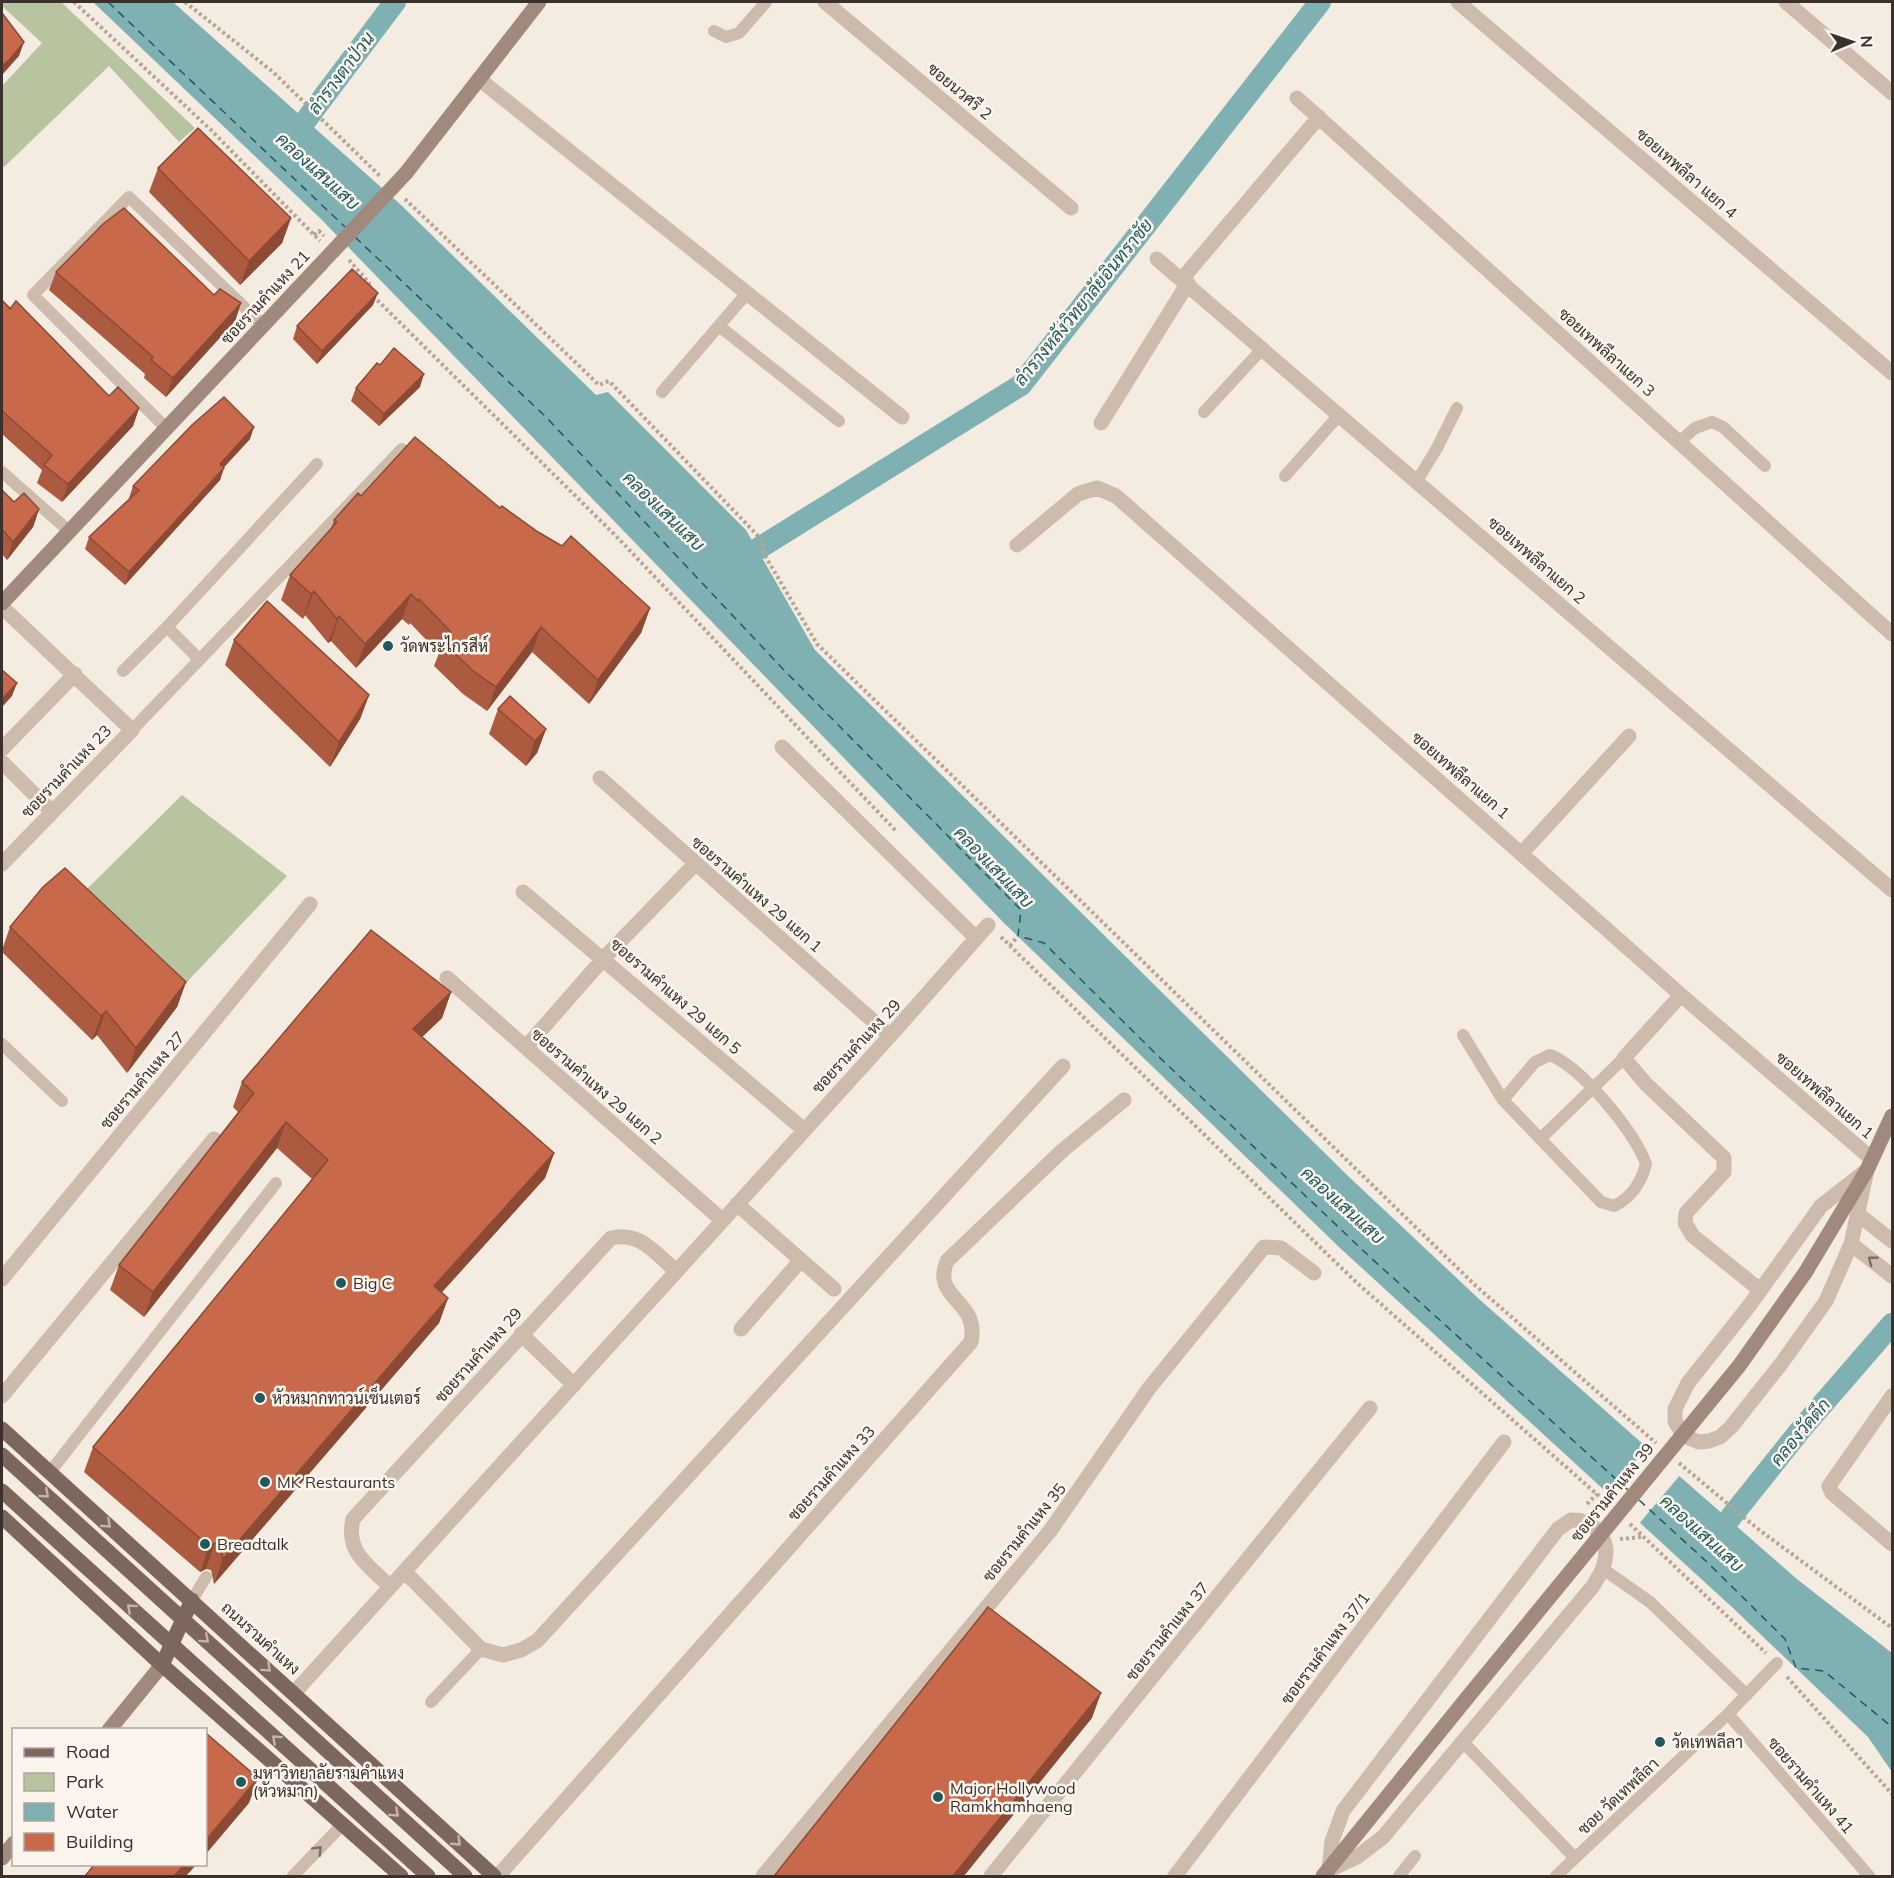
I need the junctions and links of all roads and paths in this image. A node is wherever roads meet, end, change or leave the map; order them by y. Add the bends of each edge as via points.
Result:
1 (74, 2) edge
2 (185, 2) edge
3 (539, 2) edge
4 (766, 2) edge
5 (825, 2) edge
6 (1786, 2) edge
7 (1468, 5) edge
8 (714, 31) dead end
9 (478, 79) junction
10 (1893, 93) edge
11 (1297, 98) dead end
12 (1319, 117) junction
13 (361, 158) junction
14 (397, 183) junction
15 (1071, 208) dead end
16 (424, 218) junction
17 (329, 245) junction
18 (1157, 259) dead end
19 (358, 281) edge
20 (1185, 281) junction
21 (365, 288) junction
22 (747, 293) junction
23 (263, 325) junction
24 (719, 326) junction
25 (1263, 348) junction
26 (1893, 373) edge
27 (662, 392) dead end
28 (1457, 408) dead end
29 (1204, 412) dead end
30 (1340, 414) junction
31 (903, 417) dead end
32 (839, 421) dead end
33 (1101, 423) dead end
34 (166, 428) junction
35 (1679, 442) junction
36 (402, 449) edge
37 (317, 464) dead end
38 (1765, 466) dead end
39 (2, 472) edge
40 (1285, 476) dead end
41 (1417, 481) junction
42 (69, 531) junction
43 (1017, 545) dead end
44 (2, 605) edge
45 (167, 627) junction
46 (1893, 634) edge
47 (199, 659) junction
48 (123, 671) dead end
49 (75, 674) junction
50 (132, 730) junction
51 (1629, 736) dead end
52 (782, 747) dead end
53 (2, 749) edge
54 (2, 762) edge
55 (600, 778) dead end
56 (52, 812) junction
57 (899, 834) dead end
58 (1522, 853) junction
59 (2, 864) edge
60 (695, 864) junction
61 (1893, 890) edge
62 (523, 892) dead end
63 (310, 904) dead end
64 (988, 925) joint
65 (1018, 936) dead end
66 (976, 938) junction
67 (1010, 946) junction
68 (604, 958) junction
69 (447, 978) dead end
70 (1681, 995) junction
71 (1463, 1035) dead end
72 (890, 1036) junction
73 (2, 1044) edge
74 (526, 1047) junction
75 (1624, 1058) junction
76 (1064, 1066) dead end
77 (1592, 1089) junction
78 (1124, 1100) dead end
79 (1503, 1100) junction
80 (62, 1101) dead end
81 (1893, 1116) edge
82 (803, 1129) junction
83 (214, 1139) dead end
84 (1540, 1139) junction
85 (1869, 1165) junction
86 (276, 1183) dead end
87 (737, 1204) junction
88 (1859, 1215) junction
89 (722, 1220) junction
90 (1893, 1241) edge
91 (1851, 1244) junction
92 (801, 1260) junction
93 (676, 1271) junction
94 (1314, 1273) dead end
95 (1893, 1276) edge
96 (2, 1279) edge
97 (834, 1289) dead end
98 (1760, 1290) junction
99 (741, 1329) dead end
100 (521, 1334) junction
101 (573, 1385) junction
102 (2, 1396) edge
103 (1893, 1396) edge
104 (1370, 1408) dead end
105 (2, 1429) edge
106 (1504, 1442) dead end
107 (1664, 1450) dead end
108 (2, 1455) edge
109 (1673, 1458) dead end
110 (50, 1473) junction
111 (2, 1491) edge
112 (1612, 1508) dead end
113 (2, 1517) edge
114 (1628, 1522) dead end
115 (1893, 1544) edge
116 (1603, 1569) junction
117 (405, 1572) junction
118 (206, 1577) dead end
119 (390, 1587) junction
120 (192, 1600) junction
121 (1893, 1628) edge
122 (482, 1649) junction
123 (1777, 1663) junction
124 (162, 1665) junction
125 (294, 1693) junction
126 (1747, 1695) junction
127 (431, 1702) dead end
128 (1728, 1714) junction
129 (111, 1728) edge
130 (1463, 1742) junction
131 (1893, 1794) edge
132 (343, 1824) junction
133 (12, 1846) edge
134 (1415, 1856) dead end
135 (2, 1858) edge
136 (1575, 1858) junction
137 (1326, 1873) edge
138 (293, 1876) edge
139 (399, 1876) edge
140 (428, 1876) edge
141 (465, 1876) edge
142 (496, 1876) edge
143 (763, 1876) edge
144 (992, 1876) edge
145 (1174, 1876) edge
146 (1399, 1876) edge
147 (1556, 1876) edge
148 (1869, 1876) edge

1 - 17 path
2 - 13 path via 273,72
3 - 9 main road, ซอยรามคำแหง 21
4 - 8 lane via 740,33 726,37
5 - 15 street, ซอยนวศรี 2
6 - 10 street
7 - 26 street, ซอยเทพลีลา แยก 4
9 - 14 main road, ซอยรามคำแหง 21
9 - 22 street
11 - 12 street, ซอยเทพลีลาแยก 3
12 - 20 street
12 - 35 street, ซอยเทพลีลาแยก 3
13 - 14 path
13 - 14 path
14 - 16 path
14 - 16 path
14 - 17 main road, ซอยรามคำแหง 21, bridge
16 - 107 path via 599,385 609,381 761,539 764,554 817,644 1476,1286
17 - 21 path via 369,283
17 - 23 main road, ซอยรามคำแหง 21, bridge via 320,265
18 - 20 street, ซอยเทพลีลาแยก 2
19 - 21 path
20 - 25 street, ซอยเทพลีลาแยก 2
20 - 33 street
21 - 57 path via 616,536
22 - 24 lane
22 - 31 street
23 - 34 main road, ซอยรามคำแหง 21
23 - 34 lane via 129,197 33,295
24 - 27 lane
24 - 32 lane
25 - 29 lane
25 - 30 street, ซอยเทพลีลาแยก 2
28 - 41 lane
30 - 40 lane
30 - 41 street, ซอยเทพลีลาแยก 2
34 - 42 main road, ซอยรามคำแหง 21
35 - 38 lane via 1695,428 1712,422 1723,427
35 - 46 street, ซอยเทพลีลาแยก 3
36 - 47 lane
37 - 45 lane
39 - 42 lane
41 - 61 street, ซอยเทพลีลาแยก 2
42 - 44 main road, ซอยรามคำแหง 21
43 - 58 street, ซอยเทพลีลาแยก 1 via 1078,494 1097,488 1116,496
44 - 49 street
45 - 47 lane
45 - 48 lane
47 - 50 lane
49 - 50 street
49 - 53 street
50 - 56 street, ซอยรามคำแหง 23
51 - 58 street
52 - 66 street
54 - 56 street
55 - 60 street, ซอยรามคำแหง 29 แยก 1
56 - 59 street, ซอยรามคำแหง 23
58 - 70 street, ซอยเทพลีลาแยก 1
60 - 68 street
60 - 72 street, ซอยรามคำแหง 29 แยก 1
62 - 68 street, ซอยรามคำแหง 29 แยก 5
63 - 96 street, ซอยรามคำแหง 27
64 - 66 street, ซอยรามคำแหง 29
64 - 67 path
65 - 67 path
66 - 72 street, ซอยรามคำแหง 29
67 - 112 path via 1357,1283
68 - 74 street
68 - 82 street, ซอยรามคำแหง 29 แยก 5
69 - 74 street, ซอยรามคำแหง 29 แยก 2
70 - 75 street
70 - 85 street, ซอยเทพลีลาแยก 1
71 - 79 lane
72 - 82 street, ซอยรามคำแหง 29
73 - 80 lane
74 - 89 street, ซอยรามคำแหง 29 แยก 2
75 - 77 lane
75 - 98 street via 1724,1158 1724,1172 1686,1213 1685,1223 1693,1236
76 - 122 street via 537,1641 503,1655
77 - 79 lane via 1560,1059 1550,1055 1535,1062
77 - 84 lane
77 - 84 lane via 1630,1131 1646,1164 1642,1180 1625,1201 1614,1206 1602,1202
78 - 142 street, ซอยรามคำแหง 33 via 1063,1150 947,1261 943,1271 946,1288 967,1311 974,1328 971,1342
79 - 84 lane
81 - 85 main road, ซอยรามคำแหง 39
82 - 87 street, ซอยรามคำแหง 29
83 - 102 street
85 - 88 street
85 - 98 street via 1821,1206
85 - 137 main road, ซอยรามคำแหง 39, bridge via 1805,1273 1717,1393
86 - 110 lane
87 - 89 street, ซอยรามคำแหง 29
87 - 92 street
88 - 90 street
88 - 91 street
89 - 93 street, ซอยรามคำแหง 29
95 -> 91 street
91 - 98 street via 1826,1301 1731,1427 1709,1441 1689,1438 1675,1421 1681,1396
92 - 97 street
92 - 99 street
93 - 100 street, ซอยรามคำแหง 29 via 636,1238 611,1238
93 - 101 street, ซอยรามคำแหง 29
94 - 143 street, ซอยรามคำแหง 35 via 1281,1248 1264,1246 1150,1388 984,1620
100 - 101 street
100 - 119 street, ซอยรามคำแหง 29 via 353,1519 349,1535 353,1549
101 - 117 street, ซอยรามคำแหง 29
103 - 115 street via 1829,1486 1832,1493
104 - 144 street, ซอยรามคำแหง 37
105 - 110 main road, ถนนรามคำแหง
106 - 145 street, ซอยรามคำแหง 37/1
108 -> 141 main road, bridge
109 - 121 path via 1758,1529
110 -> 120 main road, ถนนรามคำแหง
140 -> 111 main road, bridge
113 - 124 main road
114 - 123 path
116 - 126 lane via 1650,1602
116 - 130 street
116 - 137 street, ซอยรามคำแหง 39 via 1606,1559 1600,1533 1586,1522 1571,1520 1558,1529 1343,1811
117 - 119 street, ซอยรามคำแหง 29
117 - 122 street
118 - 120 lane
119 - 125 street, ซอยรามคำแหง 29
120 - 124 main road
120 -> 125 main road, ถนนรามคำแหง
122 - 127 lane
123 - 126 lane, ซอย วัดเทพลีลา
123 - 131 path
124 - 129 main road
124 - 132 main road
125 -> 142 main road, ถนนรามคำแหง
126 - 128 lane, ซอย วัดเทพลีลา
128 - 136 lane, ซอย วัดเทพลีลา
128 - 148 lane, ซอยรามคำแหง 41
130 - 136 lane
130 - 137 street via 1383,1837 1357,1857
138 -> 132 lane
132 - 139 main road
133 - 135 main road
134 - 146 lane
136 - 147 lane, ซอย วัดเทพลีลา

